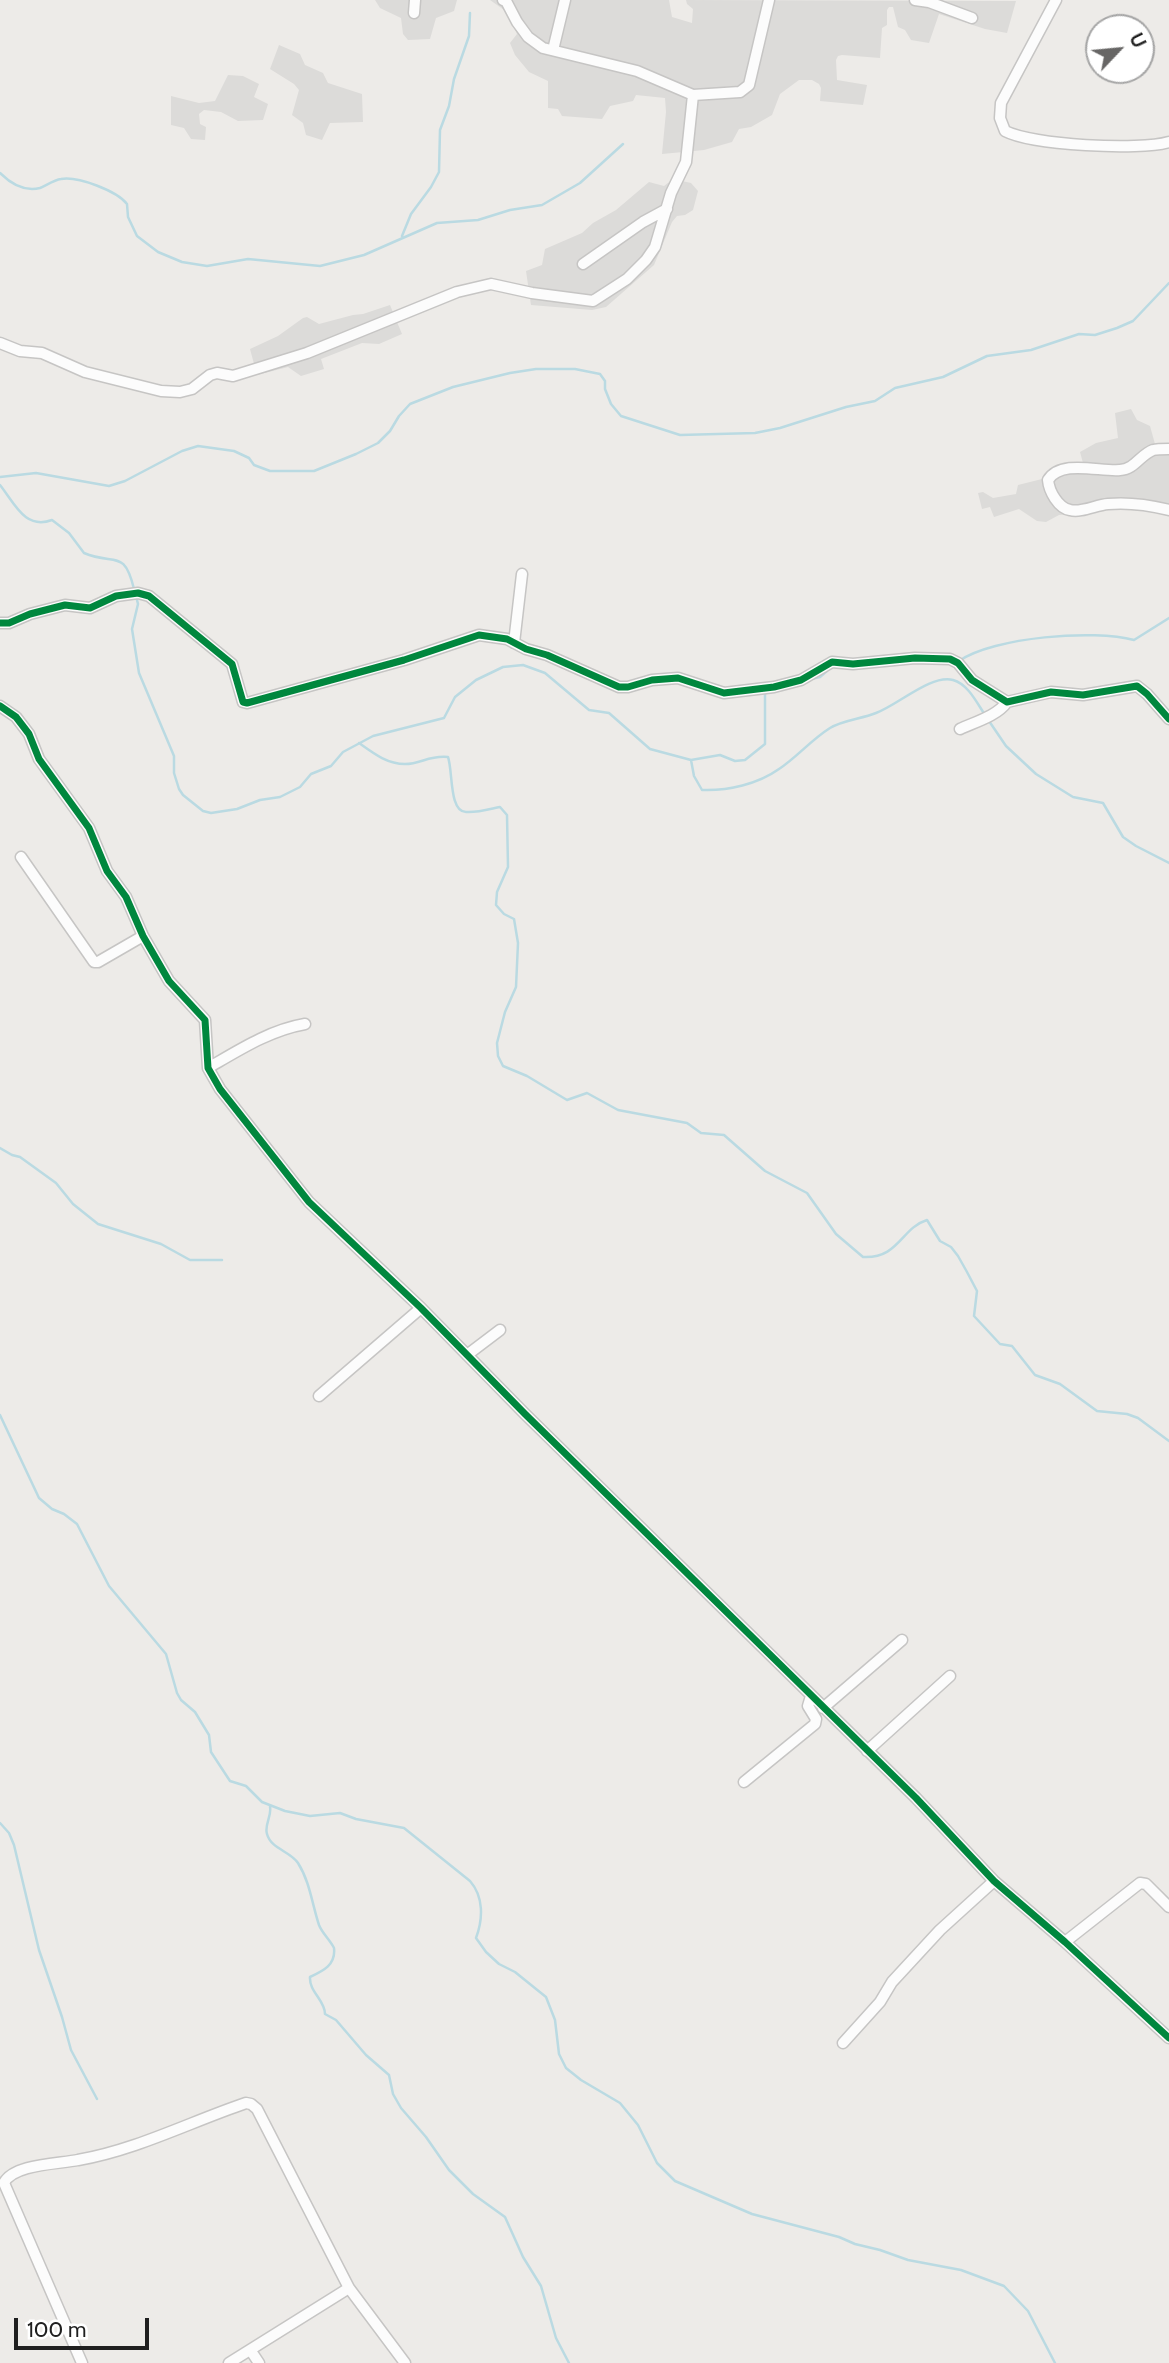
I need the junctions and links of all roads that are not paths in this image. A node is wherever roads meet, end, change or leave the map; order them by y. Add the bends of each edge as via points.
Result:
1 (415, 0) edge
2 (503, 0) edge
3 (565, 0) edge
4 (769, 0) edge
5 (915, 0) edge
6 (1056, 0) edge
7 (414, 13) dead end
8 (972, 18) dead end
9 (553, 50) junction
10 (693, 95) junction
11 (1169, 142) edge
12 (667, 209) junction
13 (583, 264) dead end
14 (0, 343) edge
15 (1169, 449) edge
16 (1169, 510) edge
17 (522, 574) dead end
18 (0, 623) edge
19 (514, 643) junction
20 (1007, 702) junction
21 (0, 706) edge
22 (1169, 719) edge
23 (960, 729) dead end
24 (21, 857) dead end
25 (143, 936) junction
26 (305, 1024) dead end
27 (208, 1068) junction
28 (421, 1308) junction
29 (500, 1330) dead end
30 (467, 1354) junction
31 (319, 1396) dead end
32 (902, 1640) dead end
33 (950, 1676) dead end
34 (811, 1696) junction
35 (823, 1708) junction
36 (867, 1751) junction
37 (744, 1782) dead end
38 (994, 1881) junction
39 (1169, 1907) edge
40 (1065, 1942) junction
41 (1169, 2038) edge
42 (843, 2043) dead end
43 (2, 2183) edge
44 (349, 2288) junction
45 (251, 2351) junction
46 (403, 2360) edge
47 (82, 2363) edge
48 (229, 2363) edge
49 (259, 2363) edge
50 (389, 2363) edge

1 - 7 street
2 - 9 street via 528,37
3 - 9 street
4 - 10 street via 749,85 740,92
5 - 8 street
6 - 11 street via 1002,103 1000,118 1005,131 1105,146 1138,148
9 - 10 street via 637,71
10 - 12 street via 686,162
12 - 13 street
12 - 14 street via 646,260 593,301 480,286 307,353 233,376 210,375 180,392 85,372 41,353
15 - 16 street via 1154,450 1129,468 1084,467 1058,471 1048,480 1057,501 1073,511 1129,503
17 - 19 street
18 - 19 street via 65,605 90,608 116,596 149,596 232,664 239,694 247,703 478,635
19 - 20 street via 620,687 678,678 724,693 801,680 832,662 950,659 972,680
20 - 22 street via 1051,692 1083,695 1137,686
20 - 23 street via 1002,709
21 - 25 street via 29,734 39,759 89,828
24 - 25 street via 94,962
25 - 27 street via 176,991 205,1020
26 - 27 street via 247,1045
27 - 28 street via 309,1202
28 - 30 street
28 - 31 street
29 - 30 street
30 - 34 street
32 - 35 street
33 - 36 street
34 - 35 street
34 - 37 street via 807,1704 815,1724
35 - 36 street
36 - 38 street
38 - 40 street
38 - 42 street via 940,1930
39 - 40 street via 1140,1882
40 - 41 street
43 - 44 street via 8,2175 26,2168 109,2153 251,2104
43 - 47 street
44 - 45 street
44 - 46 street
45 - 48 street
45 - 49 street
46 - 50 street

